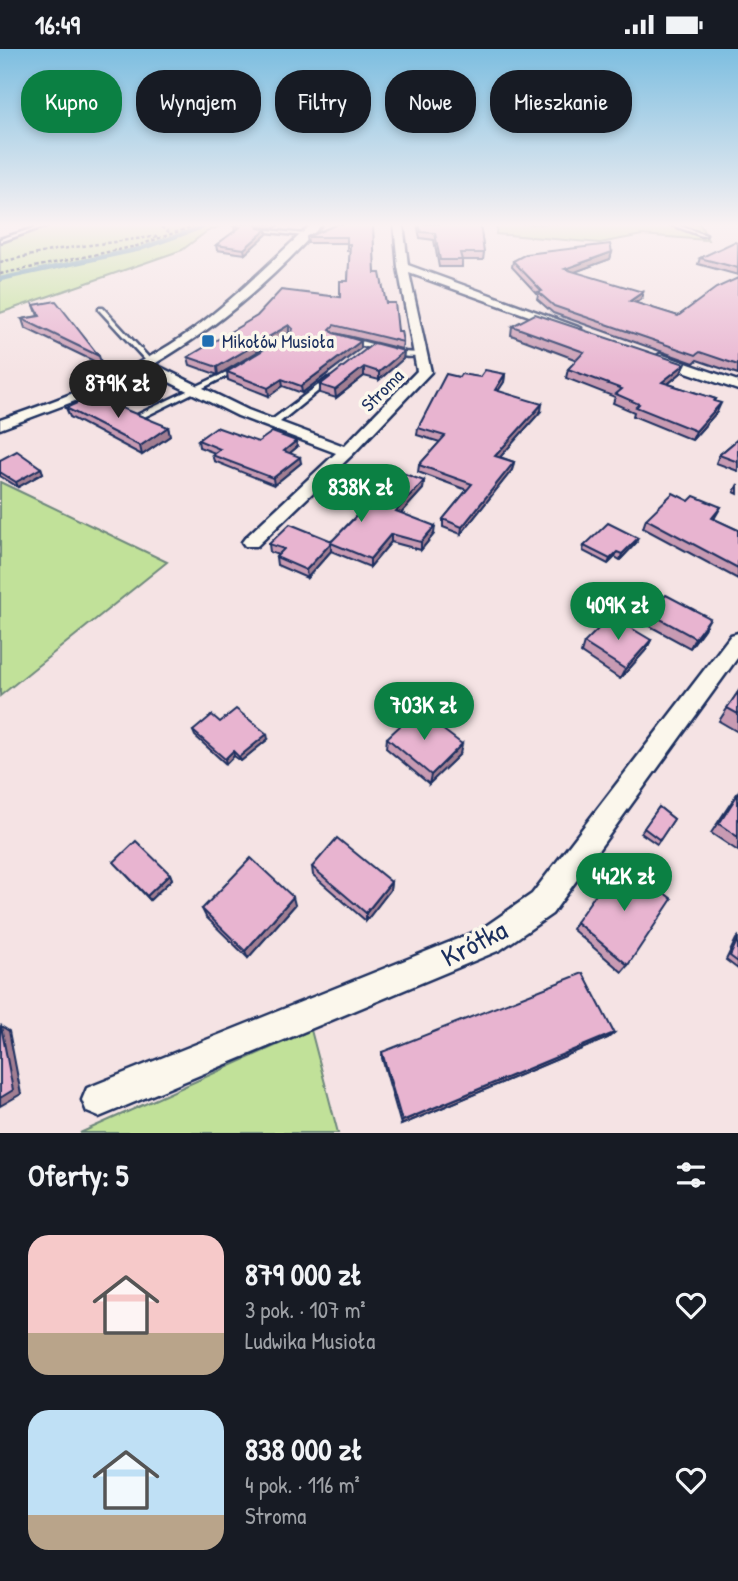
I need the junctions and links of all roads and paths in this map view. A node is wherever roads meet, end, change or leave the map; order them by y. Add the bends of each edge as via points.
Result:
1 (261, 275) edge
2 (404, 275) edge
3 (424, 275) edge
4 (101, 310) dead end
5 (583, 331) edge
6 (336, 337) edge
7 (372, 346) junction
8 (362, 354) edge
9 (648, 354) edge
10 (420, 355) junction
11 (147, 363) junction
12 (245, 365) edge
13 (342, 370) edge
14 (738, 386) edge
15 (195, 390) junction
16 (141, 415) edge
17 (272, 424) junction
18 (0, 425) edge
19 (347, 452) junction
20 (251, 543) dead end
21 (738, 641) edge
22 (99, 1100) dead end

1 - 11 street via 218,315
2 - 10 street, Stroma
3 - 5 street
4 - 11 lane
6 - 7 lane
7 - 8 lane
7 - 10 lane
9 - 14 street
10 - 19 street, Stroma via 425,372 422,378
11 - 15 street
11 - 18 street via 56,406
12 - 15 lane
13 - 17 lane
15 - 16 lane
15 - 17 street
17 - 19 street
19 - 20 street, Stroma
21 - 22 street, Krótka via 542,904 490,940

